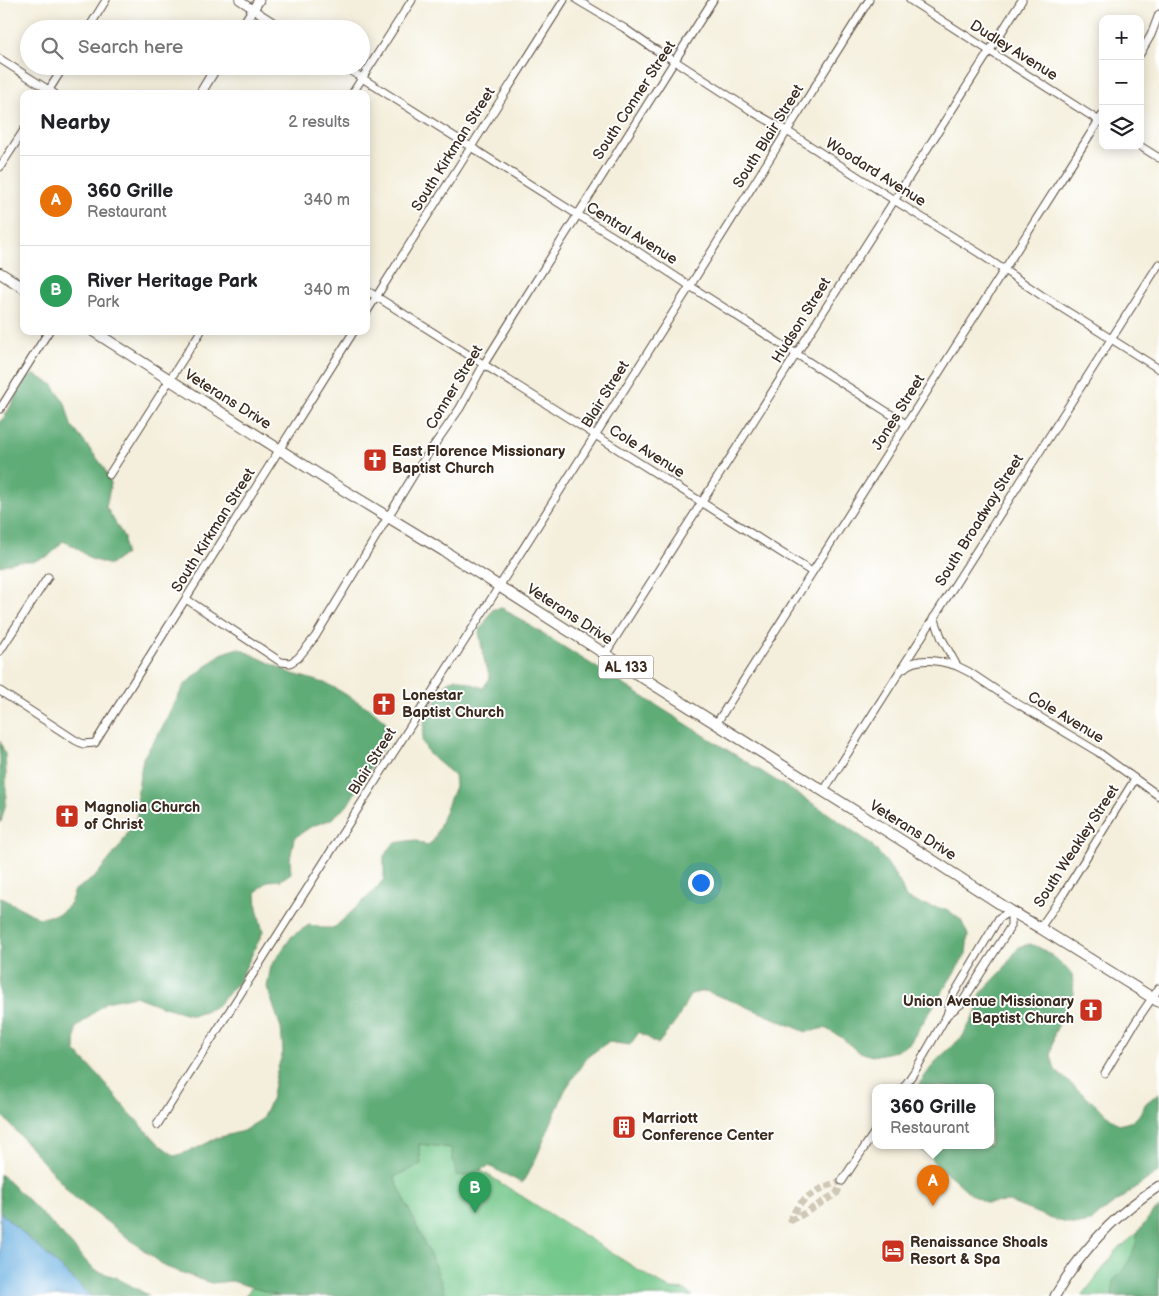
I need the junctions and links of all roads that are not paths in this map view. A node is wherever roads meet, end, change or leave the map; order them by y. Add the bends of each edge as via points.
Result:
1 (106, 0) edge
2 (239, 0) edge
3 (259, 0) edge
4 (412, 0) edge
5 (564, 0) edge
6 (577, 0) edge
7 (713, 0) edge
8 (869, 0) edge
9 (910, 0) edge
10 (1022, 0) edge
11 (254, 9) junction
12 (1159, 14) edge
13 (94, 20) edge
14 (247, 20) edge
15 (270, 20) edge
16 (1144, 47) edge
17 (989, 50) junction
18 (0, 59) edge
19 (675, 61) junction
20 (370, 66) edge
21 (20, 72) edge
22 (24, 75) edge
23 (59, 75) edge
24 (212, 75) edge
25 (358, 75) edge
26 (364, 75) edge
27 (362, 78) junction
28 (47, 90) edge
29 (51, 90) edge
30 (202, 90) edge
31 (354, 90) edge
32 (1099, 118) edge
33 (1099, 122) edge
34 (787, 131) junction
35 (20, 136) edge
36 (471, 147) junction
37 (1144, 149) edge
38 (1159, 158) edge
39 (0, 167) edge
40 (894, 200) junction
41 (578, 215) junction
42 (1159, 264) edge
43 (1004, 269) junction
44 (0, 273) edge
45 (20, 286) edge
46 (690, 286) junction
47 (370, 292) edge
48 (376, 296) junction
49 (370, 306) edge
50 (47, 335) edge
51 (99, 335) edge
52 (198, 335) edge
53 (352, 335) edge
54 (1111, 339) junction
55 (796, 354) junction
56 (484, 364) junction
57 (1159, 369) edge
58 (170, 380) junction
59 (0, 410) edge
60 (906, 424) junction
61 (595, 435) junction
62 (280, 450) junction
63 (109, 475) dead end
64 (702, 502) junction
65 (388, 516) junction
66 (812, 572) junction
67 (48, 577) dead end
68 (499, 587) junction
69 (186, 599) junction
70 (934, 617) junction
71 (0, 651) edge
72 (605, 654) junction
73 (957, 666) junction
74 (898, 675) junction
75 (0, 690) edge
76 (716, 724) junction
77 (1135, 779) junction
78 (823, 792) junction
79 (1159, 796) edge
80 (1011, 911) junction
81 (1040, 928) junction
82 (1159, 988) edge
83 (1156, 1000) edge
84 (947, 1015) junction
85 (1105, 1072) dead end
86 (906, 1084) edge
87 (158, 1125) dead end
88 (872, 1136) edge
89 (842, 1181) dead end
90 (1159, 1186) edge
91 (1055, 1296) edge

1 - 13 street
2 - 11 street
3 - 11 main road
4 - 20 street
5 - 36 street, South Kirkman Street
6 - 19 street, Woodard Avenue
7 - 19 street, South Conner Street
8 - 34 street, South Blair Street
9 - 17 street, Dudley Avenue
10 - 17 street, Hudson Street
11 - 14 main road
11 - 15 street
12 - 16 street
17 - 32 street, Dudley Avenue
17 - 40 street, Hudson Street
18 - 21 street
19 - 34 street, Woodard Avenue
19 - 41 street, South Conner Street
22 - 28 street
23 - 29 street
24 - 30 main road
25 - 27 street, Central Avenue
26 - 27 street
27 - 31 street
27 - 36 street, Central Avenue
33 - 43 street, Jones Street
34 - 40 street, Woodard Avenue
34 - 46 street, South Blair Street
35 - 39 street
36 - 41 street, Central Avenue
36 - 48 street, South Kirkman Street
37 - 38 street
40 - 43 street, Woodard Avenue
40 - 55 street, Hudson Street
41 - 46 street, Central Avenue
41 - 56 street, Conner Street
42 - 54 street, South Broadway Street
43 - 54 street, Woodard Avenue
43 - 60 street, Jones Street
44 - 45 main road
46 - 55 street, Central Avenue
46 - 61 street, Blair Street
47 - 48 street, Cole Avenue
48 - 49 street, South Kirkman Street
48 - 56 street, Cole Avenue
50 - 59 street
51 - 58 main road, Veterans Drive / AL 133
52 - 58 street
53 - 62 street, South Kirkman Street
54 - 57 street, Woodard Avenue
54 - 70 street, South Broadway Street
55 - 60 street, Central Avenue
55 - 64 street, Hudson Street
56 - 61 street, Cole Avenue
56 - 65 street, Conner Street via 460,408
58 - 62 main road, Veterans Drive / AL 133
58 - 63 street
60 - 66 street, Jones Street
61 - 64 street, Cole Avenue
61 - 68 street, Blair Street
62 - 65 main road, Veterans Drive / AL 133
62 - 69 street, South Kirkman Street
64 - 66 street, Cole Avenue
64 - 72 street, Hudson Street
65 - 68 main road, Veterans Drive / AL 133
65 - 69 street, Conner Street via 315,636 290,663 281,662
66 - 76 street, Jones Street
67 - 71 street
68 - 72 main road, Veterans Drive / AL 133
68 - 87 street, Blair Street
69 - 75 street, South Kirkman Street via 95,743 83,744 75,740
70 - 73 street
70 - 74 street, South Broadway Street
72 - 76 main road, Veterans Drive / AL 133
73 - 74 street, Cole Avenue via 925,661 907,666
73 - 77 street, Cole Avenue via 1098,752
74 - 78 street, South Broadway Street
76 - 78 main road, Veterans Drive / AL 133
77 - 79 street, Cole Avenue
77 - 81 street, South Weakley Street
78 - 80 main road, Veterans Drive / AL 133
80 - 81 main road, Veterans Drive / AL 133
80 - 84 street via 999,918 952,996
80 - 84 street via 1011,926 961,1004
81 - 83 main road, Veterans Drive / AL 133
82 - 83 street
83 - 85 street via 1135,1023
84 - 86 street
88 - 89 street
90 - 91 main road via 1122,1213 1084,1252

